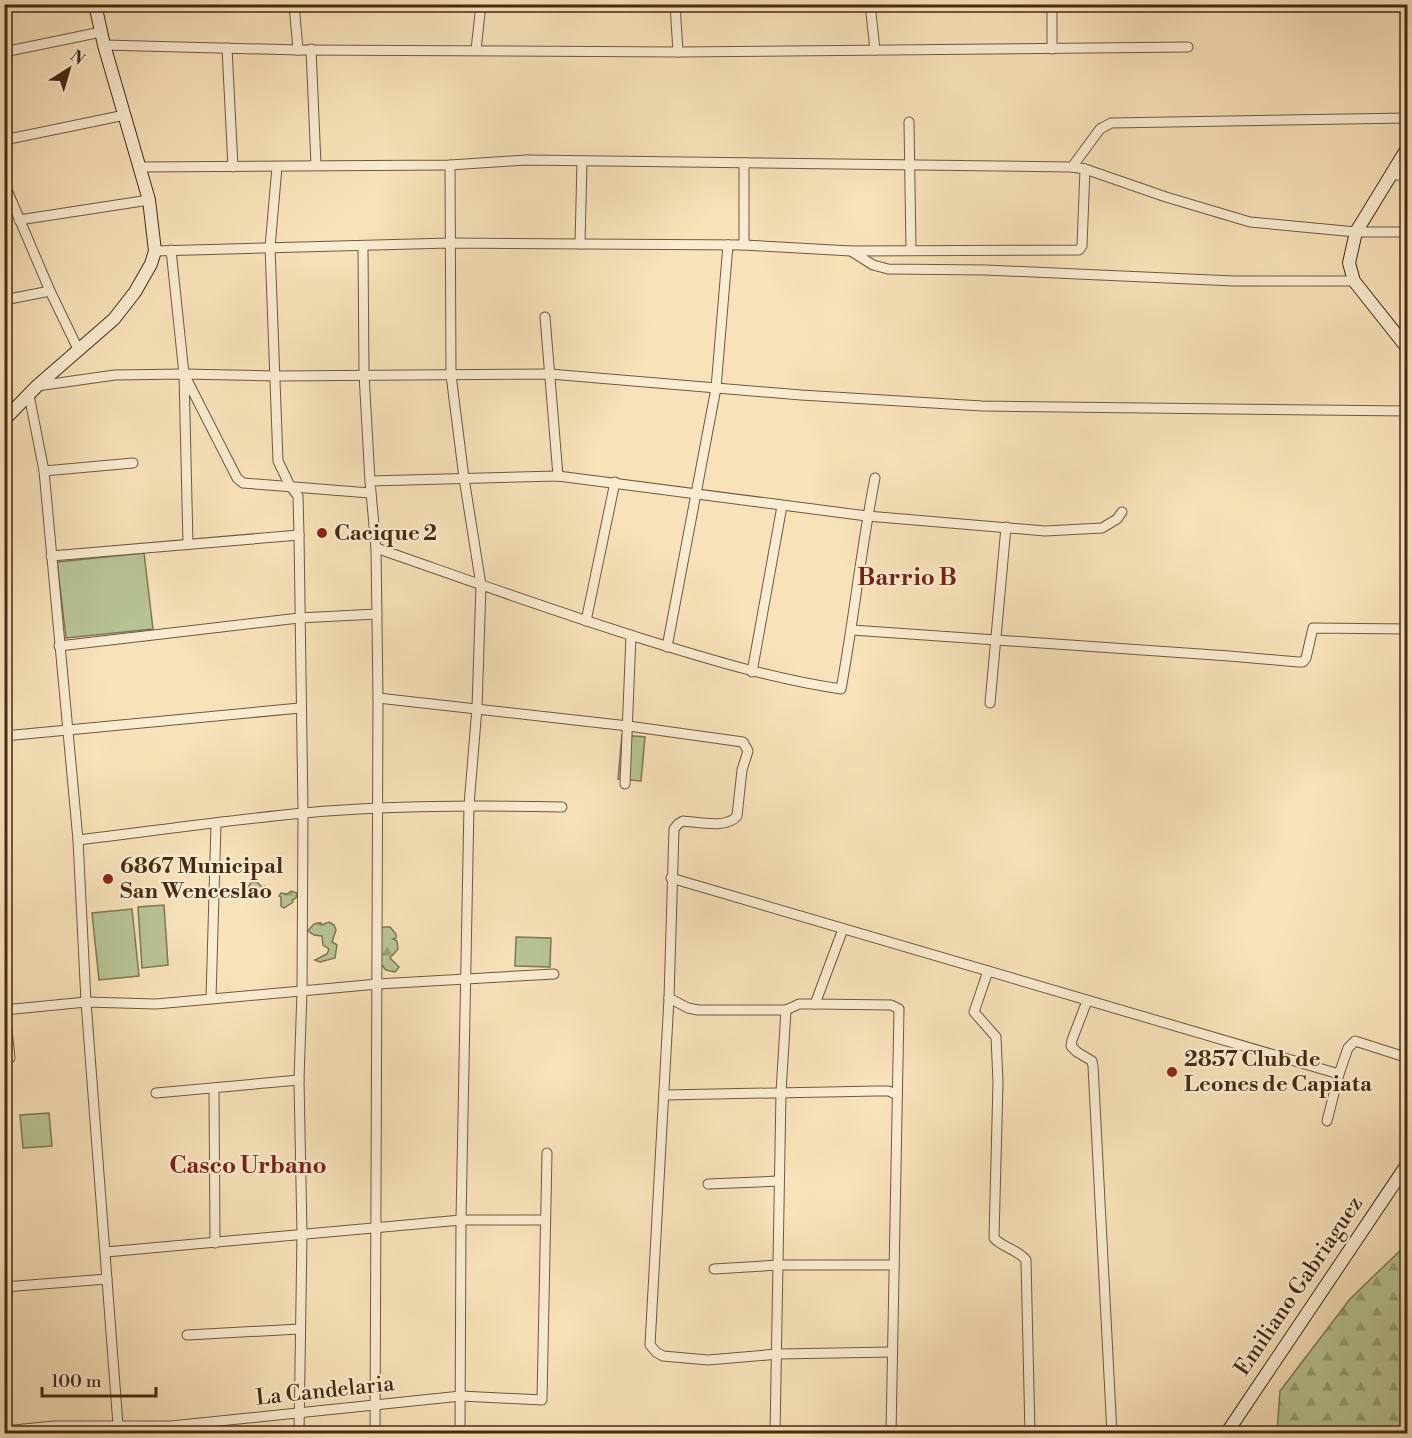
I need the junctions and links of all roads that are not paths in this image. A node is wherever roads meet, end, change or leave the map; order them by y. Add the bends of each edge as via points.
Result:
1 (95, 4) edge
2 (294, 4) edge
3 (481, 4) edge
4 (675, 4) edge
5 (870, 4) edge
6 (1052, 4) edge
7 (101, 32) junction
8 (104, 45) junction
9 (1188, 47) dead end
10 (227, 48) junction
11 (311, 49) junction
12 (1052, 49) junction
13 (298, 50) junction
14 (476, 50) junction
15 (875, 50) junction
16 (4, 52) edge
17 (678, 52) junction
18 (125, 115) junction
19 (1407, 118) edge
20 (909, 122) dead end
21 (4, 140) edge
22 (1407, 147) edge
23 (582, 161) junction
24 (744, 163) junction
25 (911, 164) junction
26 (316, 165) junction
27 (450, 165) junction
28 (140, 167) junction
29 (233, 167) junction
30 (277, 167) junction
31 (1072, 167) junction
32 (1084, 169) junction
33 (1390, 175) junction
34 (1407, 176) edge
35 (4, 183) edge
36 (149, 200) junction
37 (19, 220) junction
38 (1356, 232) junction
39 (1407, 232) edge
40 (450, 243) junction
41 (580, 244) junction
42 (728, 245) junction
43 (744, 245) junction
44 (270, 247) junction
45 (363, 247) junction
46 (171, 250) junction
47 (911, 250) junction
48 (851, 251) junction
49 (155, 252) junction
50 (1354, 281) junction
51 (50, 291) junction
52 (4, 300) edge
53 (545, 317) dead end
54 (1407, 349) edge
55 (79, 351) junction
56 (184, 374) junction
57 (364, 374) junction
58 (550, 374) junction
59 (451, 375) junction
60 (276, 376) junction
61 (716, 388) junction
62 (33, 390) junction
63 (1407, 411) edge
64 (4, 420) edge
65 (133, 463) dead end
66 (44, 471) junction
67 (558, 476) junction
68 (464, 478) junction
69 (875, 478) dead end
70 (370, 481) junction
71 (615, 482) junction
72 (290, 486) junction
73 (370, 493) junction
74 (697, 495) junction
75 (782, 506) junction
76 (1122, 512) dead end
77 (867, 516) junction
78 (1006, 527) junction
79 (299, 535) junction
80 (188, 544) junction
81 (376, 548) junction
82 (51, 556) junction
83 (481, 585) junction
84 (377, 614) junction
85 (299, 618) junction
86 (586, 621) junction
87 (1407, 629) edge
88 (852, 630) junction
89 (631, 635) junction
90 (994, 639) junction
91 (59, 646) junction
92 (668, 647) junction
93 (752, 672) junction
94 (378, 698) junction
95 (990, 703) dead end
96 (300, 708) junction
97 (477, 708) junction
98 (628, 726) junction
99 (67, 730) junction
100 (4, 736) edge
101 (625, 784) dead end
102 (469, 805) junction
103 (562, 807) dead end
104 (377, 808) junction
105 (303, 813) junction
106 (216, 824) junction
107 (78, 840) junction
108 (671, 878) junction
109 (843, 929) junction
110 (988, 971) junction
111 (554, 974) dead end
112 (465, 978) junction
113 (378, 984) junction
114 (302, 991) junction
115 (211, 998) junction
116 (669, 999) junction
117 (1087, 1001) junction
118 (86, 1002) junction
119 (815, 1004) junction
120 (5, 1010) edge
121 (786, 1010) junction
122 (10, 1058) dead end
123 (1407, 1058) edge
124 (1339, 1074) junction
125 (299, 1080) junction
126 (214, 1088) junction
127 (781, 1092) junction
128 (156, 1093) dead end
129 (664, 1095) junction
130 (897, 1095) junction
131 (1328, 1121) dead end
132 (548, 1153) dead end
133 (1407, 1163) edge
134 (779, 1181) junction
135 (708, 1184) dead end
136 (461, 1220) junction
137 (545, 1220) junction
138 (376, 1228) junction
139 (302, 1234) junction
140 (215, 1243) junction
141 (106, 1252) junction
142 (779, 1265) junction
143 (894, 1265) junction
144 (714, 1269) dead end
145 (107, 1279) junction
146 (4, 1287) edge
147 (300, 1329) junction
148 (187, 1335) dead end
149 (892, 1352) junction
150 (778, 1354) junction
151 (461, 1396) junction
152 (375, 1406) junction
153 (298, 1414) junction
154 (118, 1425) junction
155 (4, 1431) edge
156 (299, 1434) edge
157 (375, 1434) edge
158 (460, 1434) edge
159 (775, 1434) edge
160 (891, 1434) edge
161 (1030, 1434) edge
162 (1112, 1434) edge
163 (1226, 1434) edge

1 - 7 main road
2 - 13 street
3 - 14 street
4 - 17 street
5 - 15 street
6 - 12 street
7 - 8 main road
7 - 16 street
8 - 10 street
8 - 18 main road
9 - 12 street
10 - 13 street
10 - 29 street
11 - 13 street
11 - 14 street
11 - 26 street
12 - 15 street
14 - 17 street
15 - 17 street
18 - 21 street
18 - 28 main road
19 - 31 street via 1111,123 1100,129
20 - 25 street
22 - 33 main road
23 - 24 street
23 - 27 street
23 - 41 street
24 - 25 street
24 - 43 street
25 - 31 street
25 - 47 street
26 - 27 street
26 - 30 street
27 - 40 street
28 - 29 street
28 - 36 main road
29 - 30 street
30 - 44 street
31 - 32 street
32 - 38 street via 1250,222
32 - 47 street via 1079,250
33 - 34 street
33 - 38 main road
35 - 37 street
36 - 37 street
36 - 49 main road
37 - 51 street
38 - 39 street
38 - 50 main road via 1349,263
40 - 41 street
40 - 45 street
40 - 59 street
41 - 42 street
42 - 43 street
42 - 61 street
43 - 48 street
44 - 45 street
44 - 46 street
44 - 60 street
45 - 57 street
46 - 49 street
46 - 56 street
47 - 48 street
48 - 50 street via 888,269 1234,281
49 - 55 main road via 135,292 114,319
50 - 54 main road
51 - 52 street
51 - 55 street
53 - 58 street
55 - 62 main road
56 - 60 street
56 - 62 street via 115,375
56 - 72 street via 237,478 243,483
56 - 80 street
57 - 59 street
57 - 60 street
57 - 70 street
58 - 59 street
58 - 61 street
58 - 67 street
59 - 68 street
60 - 72 street via 279,461
61 - 63 street via 982,406
61 - 74 street
62 - 64 main road
62 - 66 street
65 - 66 street
66 - 82 street
67 - 68 street
67 - 71 street
68 - 70 street
68 - 83 street
69 - 77 street
70 - 73 street
71 - 74 street
71 - 86 street
72 - 73 street
72 - 79 street via 298,496
73 - 81 street
74 - 75 street
74 - 92 street
75 - 77 street
75 - 93 street
76 - 78 street via 1110,525 1092,530
77 - 78 street
77 - 88 street
78 - 90 street
79 - 80 street
79 - 85 street
80 - 82 street
81 - 83 street
81 - 84 street
82 - 91 street
83 - 86 street
83 - 97 street
84 - 85 street
84 - 94 street
85 - 91 street
85 - 96 street
86 - 89 street
87 - 90 street via 1313,628 1303,662
88 - 90 street
88 - 93 street via 841,689
89 - 92 street
89 - 98 street
90 - 95 street
91 - 99 street
92 - 93 street
94 - 97 street
94 - 104 street
96 - 99 street
96 - 105 street
97 - 98 street
97 - 102 street
98 - 101 street
98 - 108 street via 740,740 748,752 737,816 727,823 678,824 674,829
99 - 100 street
99 - 107 street
102 - 103 street
102 - 104 street
102 - 112 street
104 - 105 street
104 - 113 street
105 - 106 street
105 - 114 street
106 - 107 street
106 - 115 street
107 - 118 street
108 - 109 street
108 - 116 street
109 - 110 street
109 - 119 street
110 - 117 street
110 - 161 street via 975,1012 996,1036 994,1238 1026,1260
111 - 112 street
112 - 113 street
112 - 136 street
113 - 114 street
113 - 138 street
114 - 115 street
114 - 125 street
115 - 118 street via 156,1004
116 - 121 street via 699,1010
116 - 129 street
117 - 124 street
117 - 162 street via 1071,1046 1093,1065
118 - 120 street
118 - 141 street
119 - 121 street via 799,1004
119 - 130 street via 891,1005 899,1010
120 - 122 street
121 - 127 street
123 - 124 street via 1355,1041 1348,1048
124 - 131 street
125 - 126 street
125 - 139 street
126 - 128 street
126 - 140 street
127 - 129 street
127 - 130 street via 889,1091
127 - 134 street
129 - 150 street via 650,1345 663,1356 708,1360
130 - 143 street
132 - 137 street
133 - 163 main road, Emiliano Gabriaguez
134 - 135 street
134 - 142 street
136 - 137 street
136 - 138 street
136 - 151 street
137 - 151 street, La Candelaria via 542,1400
138 - 139 street
138 - 152 street
139 - 140 street
139 - 147 street
140 - 141 street
141 - 145 street
142 - 143 street
142 - 144 street
142 - 150 street
143 - 149 street
145 - 146 street
145 - 154 street
147 - 148 street
147 - 153 street
149 - 150 street
149 - 160 street
150 - 159 street
151 - 152 street, La Candelaria
151 - 158 street
152 - 153 street, La Candelaria
152 - 157 street
153 - 154 street, La Candelaria via 171,1426
153 - 156 street
154 - 155 street, La Candelaria

